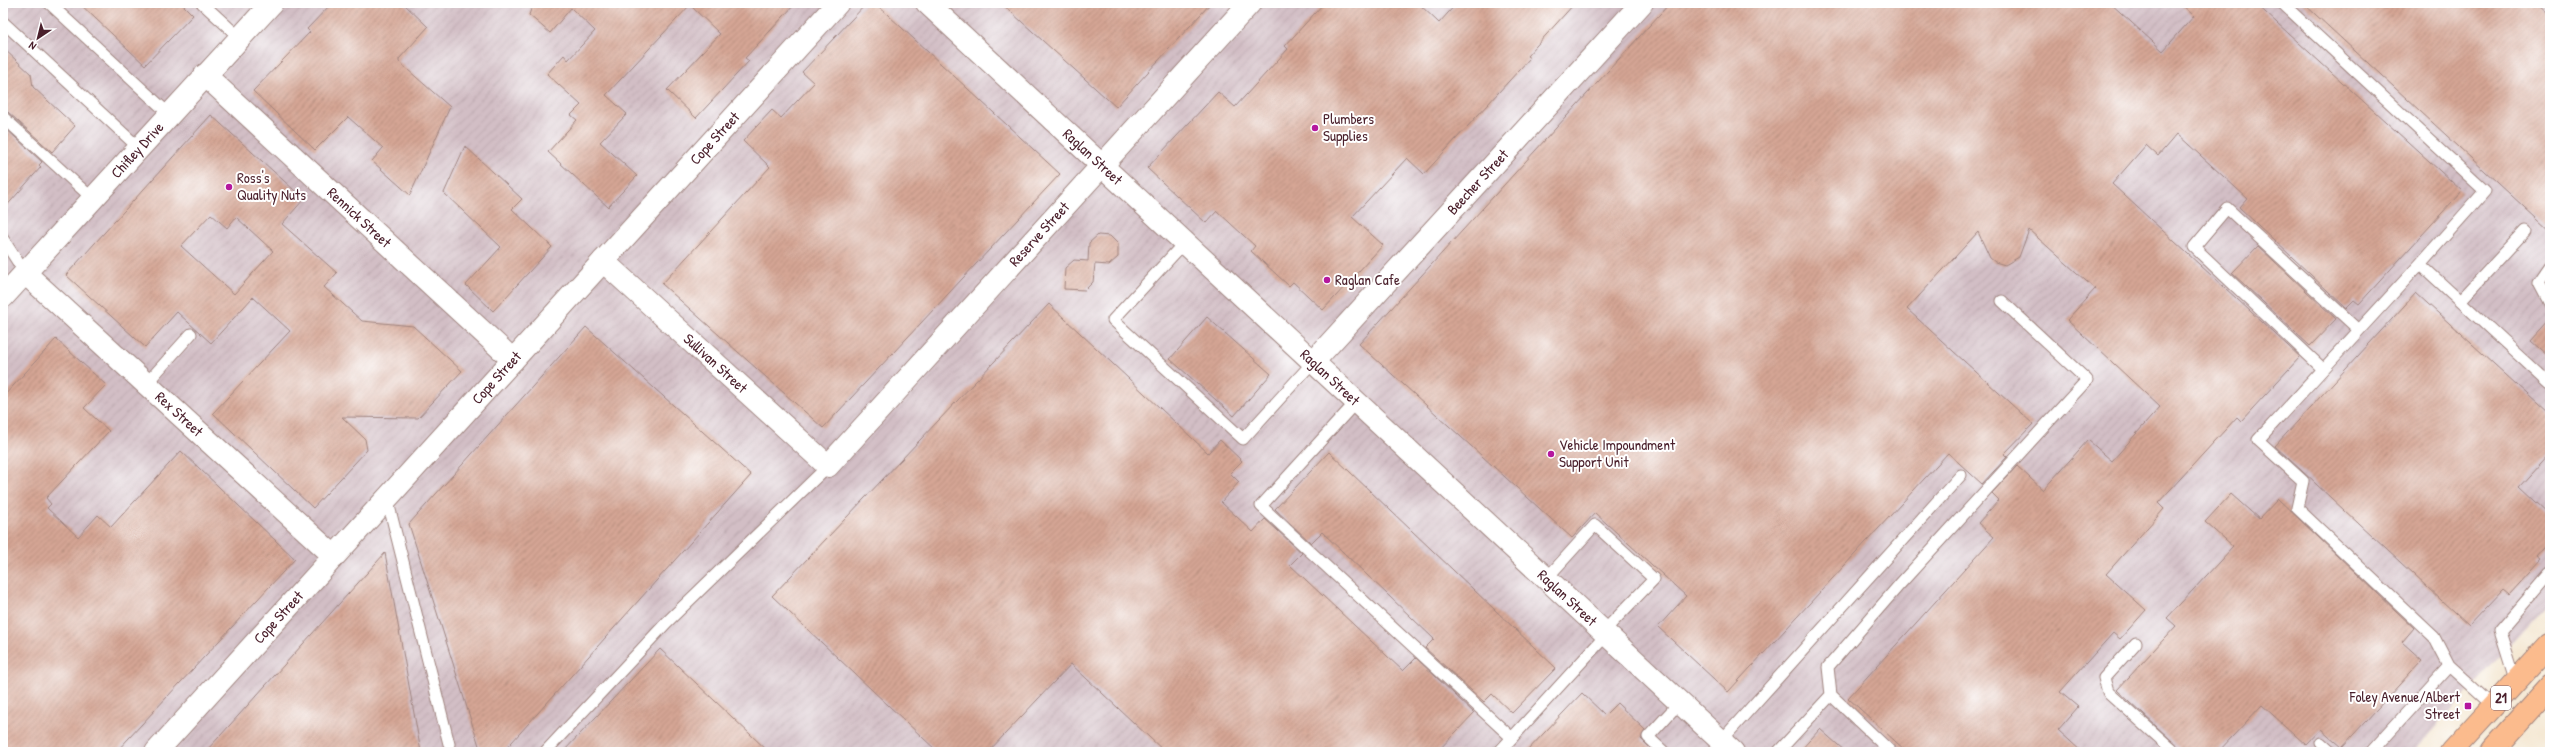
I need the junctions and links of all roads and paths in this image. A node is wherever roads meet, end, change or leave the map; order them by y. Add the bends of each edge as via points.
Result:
1 (48, 3) edge
2 (202, 3) edge
3 (272, 3) edge
4 (838, 3) edge
5 (926, 3) edge
6 (1250, 3) edge
7 (1642, 3) edge
8 (2282, 3) edge
9 (3, 22) edge
10 (240, 38) junction
11 (205, 75) junction
12 (170, 115) junction
13 (3, 117) edge
14 (139, 148) junction
15 (1102, 165) junction
16 (93, 199) junction
17 (2524, 232) dead end
18 (3, 238) edge
19 (1184, 242) junction
20 (603, 261) junction
21 (2420, 264) junction
22 (2550, 267) edge
23 (25, 273) junction
24 (3, 297) edge
25 (2002, 301) dead end
26 (2460, 301) junction
27 (2550, 304) edge
28 (2359, 330) junction
29 (191, 334) dead end
30 (513, 360) junction
31 (1313, 362) junction
32 (2323, 369) junction
33 (146, 384) junction
34 (2550, 384) edge
35 (1356, 402) junction
36 (828, 466) junction
37 (1961, 475) dead end
38 (387, 498) junction
39 (334, 556) junction
40 (2550, 573) edge
41 (1547, 578) junction
42 (1605, 633) junction
43 (2136, 643) dead end
44 (2550, 644) edge
45 (2449, 666) junction
46 (2516, 682) junction
47 (2550, 686) edge
48 (1831, 695) junction
49 (1680, 702) junction
50 (2493, 706) junction
51 (1512, 738) junction
52 (2321, 743) dead end
53 (449, 744) dead end
54 (1727, 746) edge
55 (156, 752) edge
56 (545, 752) edge
57 (1499, 752) edge
58 (1664, 752) edge
59 (1778, 752) edge
60 (1891, 752) edge
61 (2175, 752) edge
62 (2331, 752) edge
63 (2371, 752) edge
64 (2451, 752) edge
65 (2491, 752) edge

1 - 12 lane
2 - 10 lane
3 - 10 street, Chifley Drive
4 - 20 street, Cope Street
5 - 15 street, Raglan Street
6 - 15 street, Reserve Street
7 - 31 street, Beecher Street
8 - 21 lane via 2485,191
9 - 14 lane
10 - 11 street, Chifley Drive
11 - 12 street, Chifley Drive
11 - 30 street, Rennick Street
12 - 14 street, Chifley Drive
13 - 16 lane
14 - 16 street, Chifley Drive
15 - 19 street, Raglan Street
15 - 36 street, Reserve Street
16 - 23 street, Chifley Drive
17 - 26 lane
18 - 23 lane
19 - 31 street, Raglan Street
19 - 31 lane via 1113,320 1243,439
20 - 30 street, Cope Street
20 - 36 street, Sullivan Street
21 - 26 lane
21 - 28 lane
22 - 27 lane via 2539,283
23 - 24 street, Chifley Drive
23 - 33 street, Rex Street
25 - 48 lane via 2087,380 1900,584 1828,667
26 - 34 lane
28 - 32 lane
28 - 32 lane via 2228,208 2194,247
29 - 33 lane
30 - 38 street, Cope Street
31 - 35 street, Raglan Street
32 - 45 lane via 2258,440 2303,481 2297,508 2434,637
33 - 39 street, Rex Street
35 - 41 street, Raglan Street
35 - 51 lane via 1261,506
36 - 56 lane via 667,622
37 - 54 lane
38 - 39 street, Cope Street
38 - 53 lane
39 - 55 street, Cope Street
40 - 46 lane via 2500,631
41 - 42 street, Raglan Street
41 - 42 lane via 1596,525 1654,579
42 - 49 street, Raglan Street
42 - 51 lane
43 - 61 lane via 2104,678 2108,692
44 - 46 main road, 21
45 - 50 lane
45 - 63 lane
46 - 50 main road, 21
47 - 65 main road, 21
48 - 59 lane
48 - 60 lane
49 - 54 street, Raglan Street
49 - 58 lane via 1648,738
50 - 64 main road, 21
51 - 57 lane
52 - 62 lane

